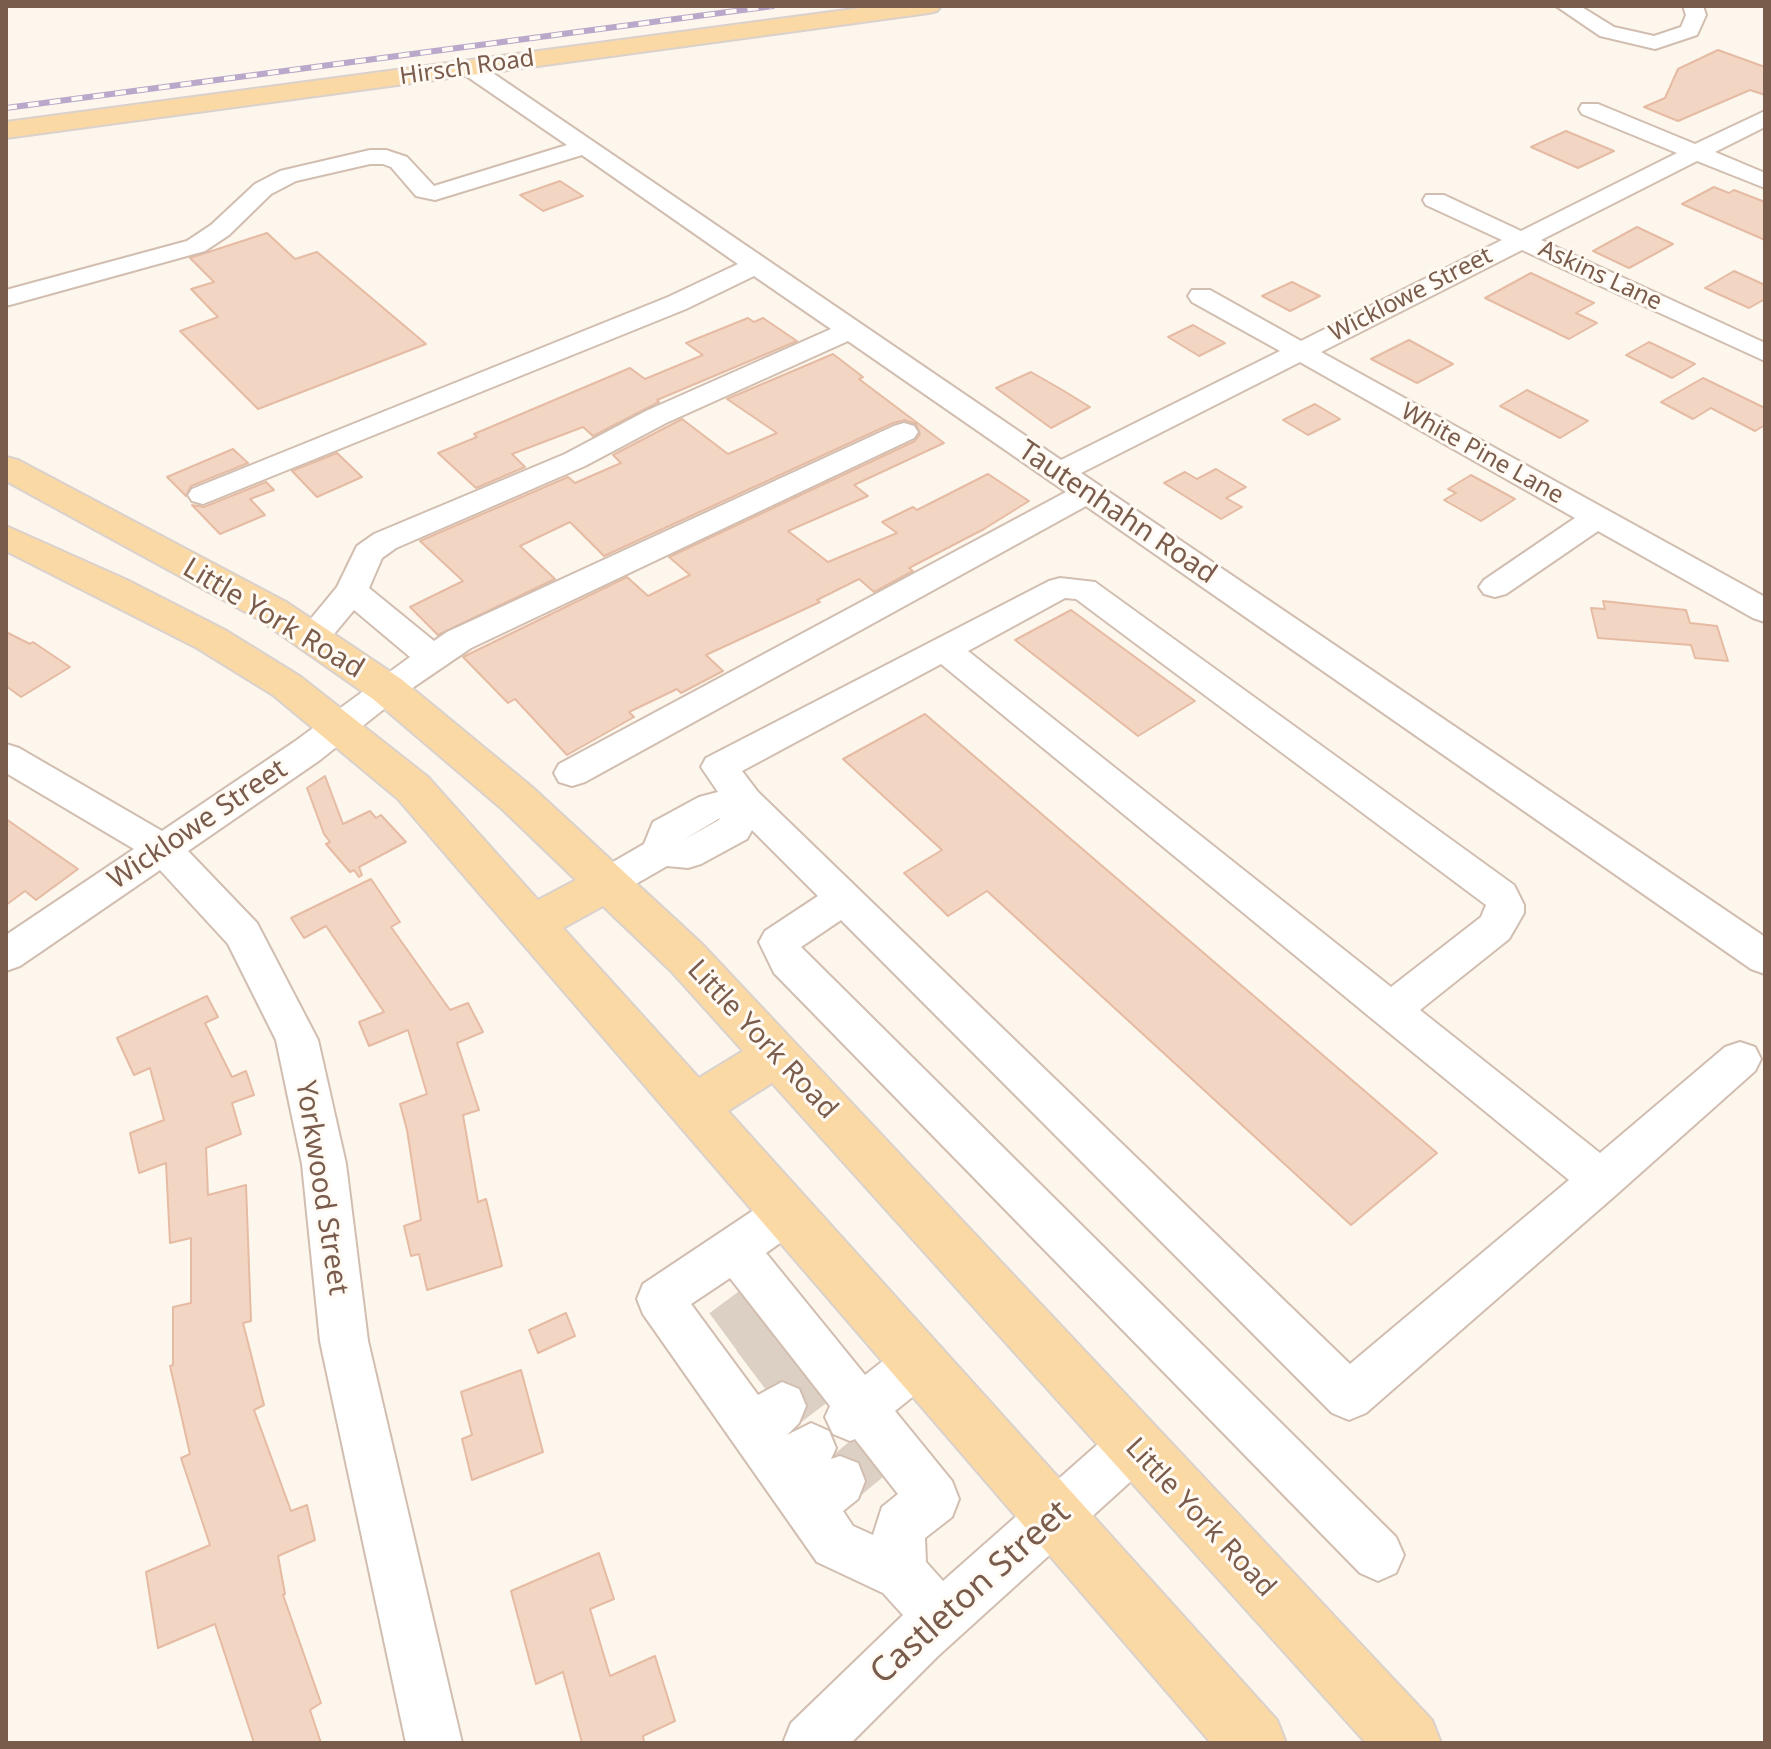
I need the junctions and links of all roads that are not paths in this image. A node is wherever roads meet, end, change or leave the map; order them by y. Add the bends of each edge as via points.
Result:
1 (929, 6) edge
2 (1566, 6) edge
3 (1693, 6) edge
4 (470, 68) junction
5 (1590, 109) dead end
6 (1765, 118) edge
7 (6, 130) edge
8 (585, 147) junction
9 (1696, 153) junction
10 (1765, 181) edge
11 (1435, 200) dead end
12 (1520, 239) junction
13 (756, 265) junction
14 (1201, 296) dead end
15 (6, 298) edge
16 (851, 330) junction
17 (1299, 352) junction
18 (1765, 353) edge
19 (904, 432) dead end
20 (6, 467) edge
21 (1058, 473) junction
22 (1087, 493) junction
23 (203, 495) dead end
24 (1597, 517) junction
25 (6, 537) edge
26 (1495, 587) dead end
27 (352, 591) junction
28 (1765, 611) edge
29 (312, 638) junction
30 (944, 649) junction
31 (433, 658) junction
32 (387, 689) junction
33 (341, 727) junction
34 (6, 757) edge
35 (572, 773) dead end
36 (745, 801) junction
37 (161, 851) junction
38 (607, 883) junction
39 (844, 898) junction
40 (534, 923) junction
41 (6, 955) edge
42 (1765, 958) edge
43 (1390, 1010) junction
44 (776, 1056) junction
45 (1740, 1059) dead end
46 (695, 1106) junction
47 (1601, 1180) junction
48 (788, 1212) junction
49 (734, 1248) junction
50 (767, 1359) junction
51 (919, 1362) junction
52 (1133, 1446) junction
53 (839, 1453) junction
54 (1055, 1515) junction
55 (1378, 1555) dead end
56 (902, 1574) junction
57 (940, 1618) junction
58 (434, 1743) edge
59 (811, 1743) edge
60 (1254, 1743) edge
61 (1409, 1743) edge

1 - 4 main road, Hirsch Road
2 - 3 street via 1607,32 1655,43 1690,31 1696,15
4 - 7 main road, Hirsch Road
4 - 8 street, Tautenhahn Road
5 - 9 street
6 - 9 street, Wicklowe Street
8 - 13 street, Tautenhahn Road
8 - 15 street via 435,193 424,191 399,162 386,157 288,176 263,189 196,246
9 - 10 street
9 - 12 street, Wicklowe Street
11 - 12 street, Askins Lane
12 - 17 street, Wicklowe Street
12 - 18 street, Askins Lane
13 - 16 street, Tautenhahn Road
13 - 23 street via 677,303
14 - 17 street, White Pine Lane
16 - 21 street, Tautenhahn Road
16 - 27 street via 656,417 575,460 385,541 368,553
17 - 21 street, Wicklowe Street
17 - 24 street, White Pine Lane
19 - 31 street, Wicklowe Street via 459,640
20 - 29 main road, Little York Road via 273,611
21 - 22 street, Tautenhahn Road
22 - 35 street
22 - 42 street, Tautenhahn Road
24 - 26 street
24 - 28 street, White Pine Lane
25 - 33 main road, Little York Road via 211,639
27 - 29 street
27 - 31 street
29 - 32 main road, Little York Road
30 - 36 street via 719,767
30 - 43 street
30 - 43 street via 1060,588 1084,589 1500,895 1505,913 1495,928
31 - 32 street, Wicklowe Street
32 - 33 street, Wicklowe Street
32 - 38 main road, Little York Road via 517,798
33 - 37 street, Wicklowe Street
33 - 40 main road, Little York Road via 413,788
34 - 37 street, Yorkwood Street via 138,832
36 - 38 street via 734,829 688,854 661,852
36 - 39 street
37 - 41 street, Wicklowe Street
37 - 58 street, Yorkwood Street via 185,869 243,934 297,1040 324,1164 344,1341
38 - 40 main road
38 - 44 main road, Little York Road via 687,958
39 - 47 street via 1349,1396
39 - 55 street via 779,942 788,962
40 - 46 main road, Little York Road
43 - 47 street
44 - 46 main road
44 - 52 main road, Little York Road
45 - 47 street
46 - 48 main road, Little York Road
48 - 49 street
48 - 51 main road, Little York Road
49 - 50 street
49 - 50 street via 660,1299
50 - 53 street
50 - 53 street
51 - 53 street
51 - 54 main road, Little York Road
52 - 54 street, Castleton Street
52 - 61 main road, Little York Road
53 - 56 street via 835,1544
53 - 56 street via 934,1499 900,1525
54 - 57 street, Castleton Street
54 - 60 main road, Little York Road
56 - 57 street
57 - 59 street, Castleton Street

